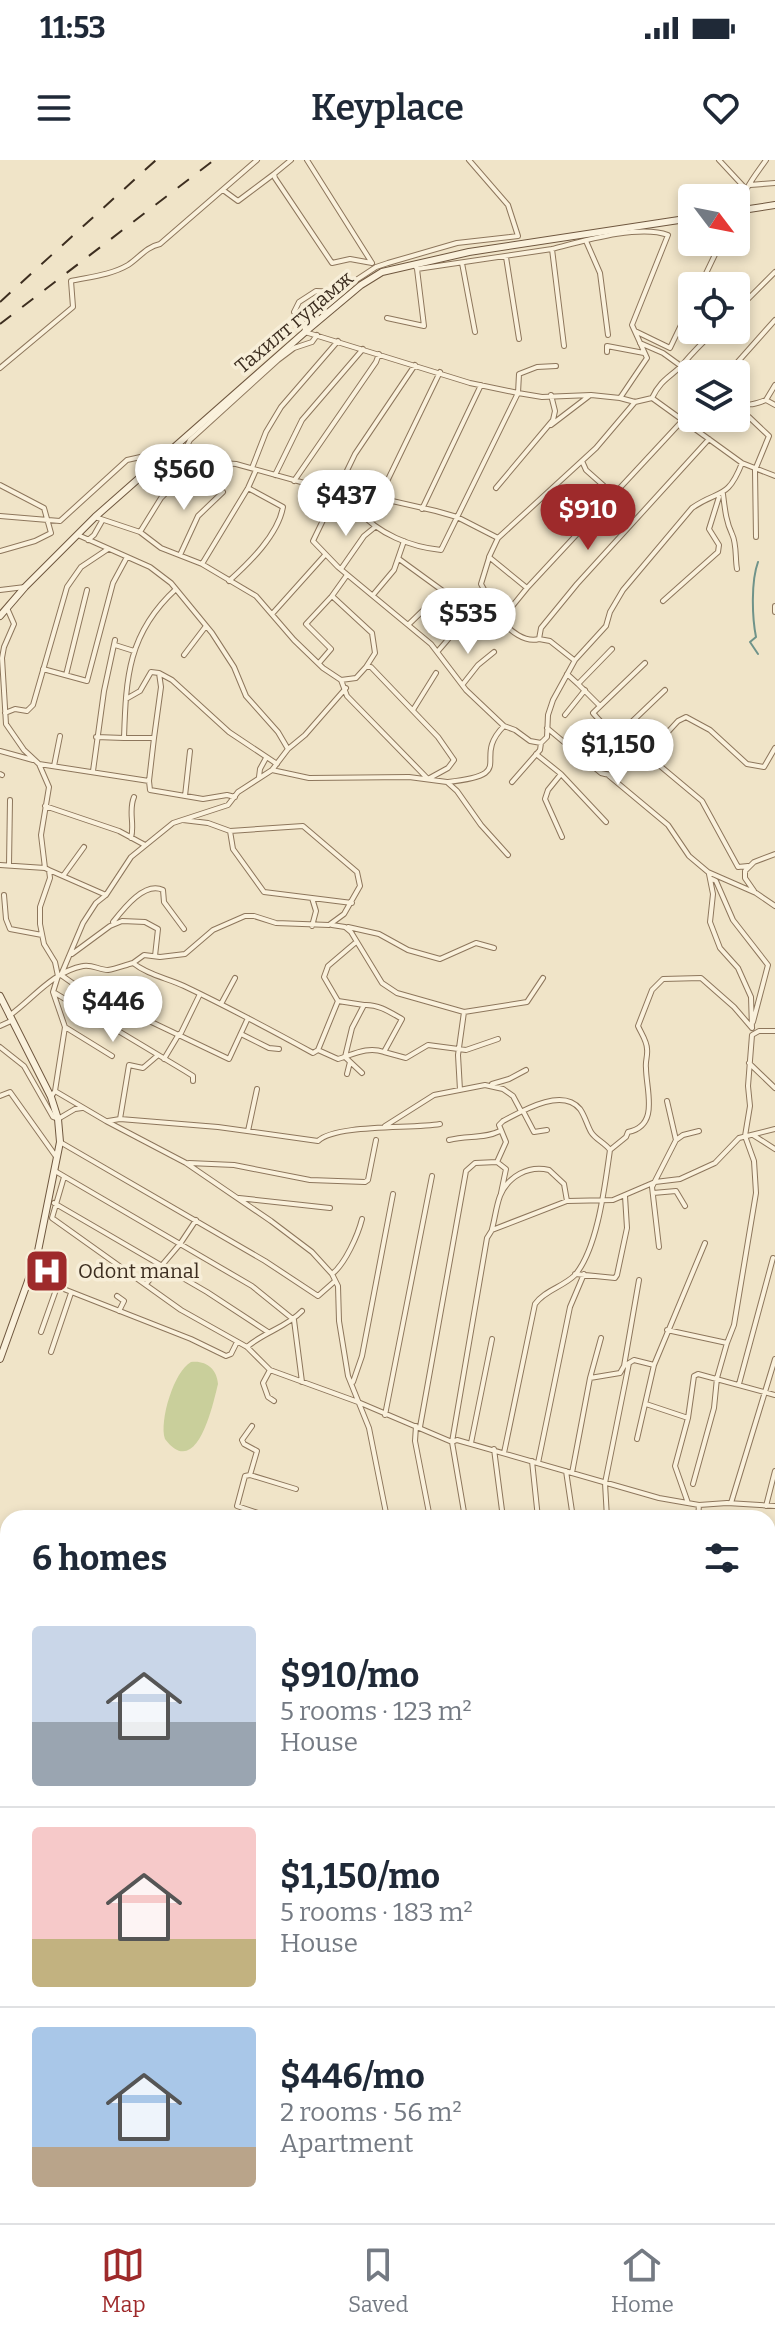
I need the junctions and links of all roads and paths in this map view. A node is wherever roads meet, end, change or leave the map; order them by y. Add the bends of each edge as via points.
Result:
1 (257, 160) edge
2 (291, 160) edge
3 (307, 160) edge
4 (469, 160) edge
5 (719, 160) edge
6 (766, 160) edge
7 (274, 174) junction
8 (775, 183) edge
9 (745, 184) edge
10 (750, 184) edge
11 (750, 187) edge
12 (223, 190) junction
13 (775, 205) edge
14 (750, 209) edge
15 (678, 221) edge
16 (518, 236) junction
17 (586, 237) junction
18 (521, 246) junction
19 (552, 249) junction
20 (506, 257) junction
21 (462, 263) junction
22 (374, 265) junction
23 (416, 267) junction
24 (775, 272) edge
25 (750, 297) edge
26 (387, 318) dead end
27 (775, 320) edge
28 (632, 330) junction
29 (678, 331) edge
30 (305, 332) junction
31 (475, 332) dead end
32 (317, 335) junction
33 (608, 335) dead end
34 (519, 339) dead end
35 (338, 341) junction
36 (638, 342) junction
37 (700, 344) edge
38 (564, 346) dead end
39 (363, 349) junction
40 (607, 352) dead end
41 (644, 353) junction
42 (379, 354) junction
43 (685, 360) edge
44 (739, 360) edge
45 (415, 365) junction
46 (556, 366) dead end
47 (678, 366) edge
48 (0, 368) edge
49 (678, 369) edge
50 (440, 372) junction
51 (481, 385) junction
52 (775, 385) edge
53 (518, 393) junction
54 (551, 395) junction
55 (591, 395) junction
56 (620, 398) junction
57 (652, 398) junction
58 (766, 400) junction
59 (635, 402) junction
60 (750, 405) edge
61 (775, 405) edge
62 (223, 406) junction
63 (678, 418) edge
64 (750, 418) edge
65 (678, 425) edge
66 (549, 426) junction
67 (698, 432) edge
68 (193, 434) junction
69 (709, 439) junction
70 (198, 461) junction
71 (582, 461) junction
72 (742, 463) junction
73 (152, 466) junction
74 (254, 469) junction
75 (755, 470) junction
76 (275, 475) junction
77 (775, 476) edge
78 (294, 481) junction
79 (0, 485) edge
80 (604, 486) dead end
81 (248, 488) junction
82 (496, 488) dead end
83 (223, 492) dead end
84 (337, 492) junction
85 (722, 494) junction
86 (359, 497) junction
87 (379, 498) junction
88 (422, 509) junction
89 (0, 516) edge
90 (457, 517) junction
91 (99, 519) junction
92 (49, 520) junction
93 (375, 527) junction
94 (140, 532) junction
95 (76, 535) junction
96 (756, 537) dead end
97 (498, 538) junction
98 (88, 540) junction
99 (404, 541) junction
100 (108, 549) junction
101 (0, 551) edge
102 (180, 555) junction
103 (325, 555) junction
104 (127, 557) junction
105 (489, 557) junction
106 (399, 559) junction
107 (202, 564) junction
108 (341, 569) junction
109 (737, 569) dead end
110 (347, 575) junction
111 (229, 581) junction
112 (25, 587) junction
113 (527, 588) junction
114 (176, 589) junction
115 (0, 590) edge
116 (87, 590) dead end
117 (443, 591) junction
118 (373, 595) junction
119 (332, 596) junction
120 (663, 601) dead end
121 (2, 612) edge
122 (273, 613) junction
123 (501, 620) junction
124 (409, 624) junction
125 (206, 626) junction
126 (539, 639) junction
127 (612, 649) dead end
128 (134, 651) junction
129 (438, 651) junction
130 (494, 652) dead end
131 (184, 655) dead end
132 (575, 660) junction
133 (319, 663) junction
134 (645, 663) dead end
135 (366, 667) junction
136 (43, 669) junction
137 (159, 673) junction
138 (436, 673) dead end
139 (567, 674) junction
140 (66, 675) junction
141 (341, 680) junction
142 (463, 684) junction
143 (578, 684) junction
144 (346, 688) junction
145 (585, 690) junction
146 (665, 690) dead end
147 (126, 699) junction
148 (600, 706) junction
149 (413, 710) junction
150 (5, 713) junction
151 (565, 715) dead end
152 (504, 726) junction
153 (547, 728) junction
154 (612, 732) junction
155 (618, 735) junction
156 (60, 736) dead end
157 (96, 737) junction
158 (124, 738) junction
159 (154, 738) junction
160 (541, 743) junction
161 (775, 748) edge
162 (288, 749) junction
163 (0, 751) edge
164 (190, 751) dead end
165 (536, 754) junction
166 (647, 755) junction
167 (266, 758) junction
168 (37, 763) junction
169 (277, 764) junction
170 (54, 766) junction
171 (272, 770) junction
172 (93, 771) junction
173 (561, 774) junction
174 (608, 775) junction
175 (259, 779) junction
176 (428, 779) junction
177 (149, 781) junction
178 (447, 782) junction
179 (512, 782) dead end
180 (185, 796) junction
181 (134, 797) dead end
182 (235, 797) junction
183 (10, 800) dead end
184 (45, 806) junction
185 (606, 822) dead end
186 (173, 823) junction
187 (230, 831) junction
188 (562, 837) dead end
189 (131, 838) junction
190 (145, 845) junction
191 (84, 847) dead end
192 (775, 854) edge
193 (508, 855) dead end
194 (0, 865) edge
195 (9, 865) junction
196 (748, 866) junction
197 (47, 869) junction
198 (708, 872) junction
199 (63, 876) junction
200 (712, 879) junction
201 (756, 893) junction
202 (4, 895) dead end
203 (106, 895) junction
204 (312, 898) junction
205 (352, 903) junction
206 (775, 906) edge
207 (329, 925) junction
208 (312, 926) junction
209 (345, 927) junction
210 (106, 929) junction
211 (184, 929) dead end
212 (42, 935) junction
213 (355, 943) junction
214 (494, 948) dead end
215 (71, 956) junction
216 (155, 956) junction
217 (133, 963) junction
218 (60, 976) junction
219 (235, 978) dead end
220 (543, 978) dead end
221 (53, 992) junction
222 (200, 994) junction
223 (0, 996) edge
224 (338, 1001) junction
225 (221, 1005) junction
226 (364, 1005) junction
227 (464, 1012) junction
228 (248, 1018) junction
229 (10, 1019) junction
230 (0, 1026) edge
231 (65, 1027) junction
232 (775, 1031) edge
233 (752, 1032) junction
234 (180, 1034) junction
235 (241, 1034) junction
236 (498, 1039) dead end
237 (0, 1047) edge
238 (279, 1049) dead end
239 (459, 1049) junction
240 (318, 1050) junction
241 (384, 1052) junction
242 (112, 1056) dead end
243 (157, 1056) junction
244 (345, 1057) junction
245 (164, 1059) junction
246 (350, 1062) junction
247 (749, 1063) junction
248 (526, 1070) dead end
249 (362, 1073) dead end
250 (347, 1074) dead end
251 (193, 1081) dead end
252 (485, 1085) junction
253 (775, 1088) edge
254 (257, 1089) dead end
255 (460, 1090) junction
256 (53, 1094) junction
257 (0, 1096) edge
258 (667, 1101) dead end
259 (83, 1108) junction
260 (522, 1111) junction
261 (58, 1119) junction
262 (120, 1119) junction
263 (106, 1121) junction
264 (440, 1124) dead end
265 (383, 1127) junction
266 (775, 1129) edge
267 (547, 1130) dead end
268 (248, 1131) junction
269 (500, 1131) junction
270 (699, 1131) dead end
271 (752, 1135) junction
272 (745, 1136) junction
273 (376, 1140) dead end
274 (449, 1140) dead end
275 (676, 1140) junction
276 (60, 1142) junction
277 (775, 1149) edge
278 (610, 1150) junction
279 (57, 1158) junction
280 (497, 1162) junction
281 (186, 1163) junction
282 (55, 1171) junction
283 (432, 1176) dead end
284 (64, 1177) junction
285 (655, 1182) junction
286 (501, 1193) junction
287 (653, 1193) junction
288 (393, 1194) dead end
289 (625, 1196) junction
290 (237, 1198) junction
291 (52, 1199) junction
292 (601, 1200) junction
293 (567, 1201) junction
294 (685, 1206) dead end
295 (330, 1208) dead end
296 (362, 1219) dead end
297 (196, 1220) junction
298 (492, 1230) junction
299 (705, 1243) dead end
300 (180, 1244) junction
301 (659, 1247) dead end
302 (773, 1258) dead end
303 (162, 1267) junction
304 (56, 1270) dead end
305 (332, 1274) junction
306 (575, 1274) junction
307 (584, 1274) junction
308 (639, 1280) dead end
309 (335, 1281) junction
310 (146, 1284) junction
311 (57, 1287) junction
312 (71, 1293) junction
313 (117, 1296) dead end
314 (119, 1311) junction
315 (302, 1311) dead end
316 (294, 1320) junction
317 (667, 1330) junction
318 (41, 1332) dead end
319 (268, 1332) junction
320 (601, 1338) dead end
321 (492, 1339) dead end
322 (237, 1342) junction
323 (727, 1343) junction
324 (247, 1347) junction
325 (51, 1352) dead end
326 (0, 1359) edge
327 (775, 1359) edge
328 (626, 1364) junction
329 (654, 1365) junction
330 (270, 1370) junction
331 (590, 1378) junction
332 (717, 1378) junction
333 (302, 1382) junction
334 (352, 1384) junction
335 (739, 1384) junction
336 (764, 1393) junction
337 (775, 1395) edge
338 (274, 1401) dead end
339 (358, 1402) junction
340 (645, 1402) junction
341 (385, 1415) junction
342 (688, 1418) junction
343 (252, 1426) dead end
344 (418, 1427) junction
345 (637, 1439) dead end
346 (452, 1442) junction
347 (471, 1443) junction
348 (494, 1449) junction
349 (504, 1453) junction
350 (535, 1462) junction
351 (566, 1471) junction
352 (775, 1471) edge
353 (572, 1473) junction
354 (250, 1475) junction
355 (605, 1483) junction
356 (693, 1484) dead end
357 (296, 1489) dead end
358 (688, 1503) junction
359 (731, 1503) junction
360 (699, 1505) junction
361 (766, 1506) junction
362 (775, 1506) edge
363 (249, 1510) edge
364 (385, 1510) edge
365 (428, 1510) edge
366 (464, 1510) edge
367 (502, 1510) edge
368 (538, 1510) edge
369 (572, 1510) edge
370 (607, 1510) edge
371 (699, 1510) edge

1 - 12 street
2 - 7 street
3 - 22 street
4 - 16 street via 508,205
5 - 9 street
6 - 10 street
7 - 12 street via 238,201
7 - 22 street via 332,263 350,259
8 - 11 street
12 - 48 street via 127,265 71,281 73,307
13 - 14 main road
15 - 17 main road, Тахилт гудамж
16 - 18 street
16 - 22 street via 457,243
17 - 18 main road, Тахилт гудамж
17 - 19 street
17 - 28 street via 654,230 668,235
17 - 33 street via 600,273
18 - 23 main road, Тахилт гудамж via 469,252
19 - 20 street
19 - 38 street
20 - 21 street
20 - 34 street
21 - 23 street
21 - 31 street
22 - 30 street via 338,292 316,291 299,302 294,312
23 - 26 street via 424,326
23 - 30 main road, Тахилт гудамж via 382,272
24 - 25 street
27 - 44 street
28 - 29 street via 670,348
28 - 36 street
30 - 32 street
30 - 62 main road, Тахилт гудамж
32 - 35 street
32 - 62 street
35 - 39 street
35 - 74 street via 281,407
36 - 41 street
36 - 47 street
37 - 43 street
39 - 42 street
39 - 76 street via 302,420
40 - 41 street via 607,346
41 - 56 street via 645,363
42 - 45 street
42 - 78 street
45 - 50 street
45 - 84 street via 355,454
46 - 53 street via 519,371
49 - 57 street via 661,381
50 - 51 street
50 - 87 street
51 - 53 street
51 - 88 street
52 - 58 street
53 - 54 street
53 - 90 street
54 - 55 street
54 - 66 street via 555,415
55 - 56 street
55 - 66 street
56 - 59 street
57 - 59 street
57 - 63 street
58 - 60 street
58 - 61 street
59 - 71 street
62 - 68 main road, Тахилт гудамж
64 - 75 street via 769,436
65 - 113 street
66 - 82 street
67 - 69 street
68 - 70 street via 187,452
68 - 73 main road, Тахилт гудамж
69 - 72 street
69 - 126 street via 577,584 541,628
70 - 74 street
70 - 94 street via 161,498
71 - 80 street
71 - 97 street
72 - 75 street
72 - 85 street
73 - 91 main road, Тахилт гудамж
73 - 92 street via 145,456 127,460 60,521
74 - 76 street
74 - 81 street
75 - 77 street
75 - 96 street
76 - 78 street
78 - 84 street
79 - 92 street via 44,508
81 - 107 street
81 - 111 street via 284,510 258,551
83 - 102 street via 198,516
84 - 86 street
84 - 103 street via 313,541
85 - 109 street
85 - 120 street via 709,529 718,552
85 - 132 street via 692,508 623,590 606,626
86 - 87 street
86 - 93 street via 358,510
87 - 88 street
88 - 90 street
89 - 92 street
90 - 97 street
90 - 99 street via 441,550
91 - 94 street
91 - 95 main road, Тахилт гудамж
91 - 98 street
92 - 101 street via 49,535
93 - 99 street
93 - 108 street
94 - 102 street
95 - 98 street
95 - 112 main road, Тахилт гудамж
97 - 105 street
98 - 100 street
99 - 106 street
100 - 104 street
100 - 136 street via 72,576
102 - 107 street
103 - 108 street
103 - 122 street
104 - 114 street via 150,567
104 - 140 street via 113,583 87,681
105 - 113 street
105 - 123 street via 481,584
106 - 117 street
106 - 118 street
107 - 111 street
108 - 110 street
110 - 118 street
110 - 119 street
111 - 122 street
112 - 115 street
112 - 121 main road, Тахилт гудамж
113 - 123 street
114 - 125 street
114 - 128 street via 153,612
116 - 140 street
117 - 124 street
117 - 129 street via 460,604 461,619
118 - 124 street
119 - 133 street via 306,624 331,649
119 - 135 street via 372,633 375,653
121 - 150 street via 14,624 2,658
122 - 133 street
123 - 126 street via 516,634
124 - 129 street
125 - 131 street
125 - 162 street via 246,696
126 - 132 street
127 - 143 street
128 - 147 street
128 - 157 street via 115,643
129 - 142 street
130 - 142 street
132 - 139 street
133 - 141 street
134 - 148 street
135 - 141 street via 356,678
135 - 149 street
136 - 140 street
136 - 150 street via 33,705 27,711
137 - 147 street via 151,672 140,691
137 - 159 street
137 - 167 street
138 - 149 street
139 - 143 street
139 - 153 street
141 - 144 street
142 - 152 street
143 - 145 street
144 - 162 street
144 - 176 street via 347,696
145 - 148 street
145 - 151 street
146 - 155 street
147 - 158 street
148 - 154 street via 593,713
149 - 176 street via 454,760
150 - 168 street via 11,733
152 - 160 street
152 - 178 street via 491,742 491,768 484,776
153 - 160 street
153 - 174 street
154 - 155 street
154 - 174 street via 623,758 622,767
155 - 166 street via 639,757
156 - 170 street
157 - 158 street
157 - 172 street
158 - 159 street
159 - 177 street
160 - 165 street
161 - 166 street via 764,767 757,768 686,717
162 - 169 street
163 - 168 street
164 - 180 street
165 - 173 street
165 - 179 street
166 - 196 street via 702,801 738,867
167 - 169 street
167 - 175 street
168 - 170 street
168 - 184 street via 49,787
169 - 171 street
170 - 172 street
171 - 175 street
171 - 176 street via 309,778
172 - 177 street
173 - 185 street
173 - 188 street via 545,799
174 - 198 street via 668,825 689,856
175 - 182 street
176 - 178 street
177 - 180 street via 150,790
178 - 193 street
180 - 182 street
181 - 189 street
182 - 186 street via 228,805
183 - 195 street
184 - 189 street
184 - 197 street via 41,835
186 - 187 street via 201,822
186 - 190 street
187 - 204 street via 233,849 259,888 269,894
187 - 205 street via 303,826 357,872 361,882
189 - 190 street
190 - 203 street
191 - 199 street
192 - 196 street
194 - 195 street
195 - 197 street
196 - 201 street via 745,878
197 - 199 street
197 - 212 street via 50,878 40,907
198 - 200 street
198 - 201 street
199 - 203 street
200 - 233 street via 710,922 751,997
200 - 233 street via 733,920 768,965
201 - 206 street
202 - 212 street via 10,929
203 - 215 street via 83,923
204 - 205 street
204 - 208 street
205 - 207 street
207 - 208 street
207 - 209 street
208 - 216 street via 245,916 213,930 185,954
209 - 213 street
209 - 214 street via 379,934 440,959 476,943
210 - 211 street via 154,886 163,890 164,902
210 - 215 street
210 - 216 street via 122,921 145,922 158,929
212 - 218 street
213 - 224 street via 328,966 324,977
213 - 227 street via 382,983 397,993
215 - 218 street
216 - 217 street via 139,956
217 - 218 street via 109,970 83,966
217 - 222 street
218 - 221 street
218 - 229 street
218 - 234 street
219 - 225 street
220 - 227 street via 527,1002
221 - 231 street
221 - 243 street
222 - 225 street
222 - 234 street
223 - 229 main road
224 - 226 street
224 - 240 street
225 - 228 street
226 - 241 street via 402,1019
226 - 244 street
227 - 239 street
228 - 235 street
228 - 240 street via 313,1053
229 - 230 street
229 - 256 main road
231 - 242 street
231 - 256 street
232 - 233 street
233 - 247 street
233 - 278 street via 734,1007 701,978 663,979 652,990 638,1026 647,1046 650,1106 645,1123
234 - 235 street via 229,1059
234 - 245 street
235 - 238 street
236 - 239 street
237 - 261 street via 24,1066
239 - 241 street via 428,1045 406,1058
239 - 255 street
240 - 244 street via 332,1058
241 - 244 street via 373,1048
243 - 245 street
243 - 262 street via 143,1068 129,1065
244 - 246 street
245 - 251 street
246 - 249 street
246 - 250 street
247 - 253 street
247 - 272 street
248 - 252 street
252 - 255 street
252 - 260 street via 513,1096
254 - 268 street
255 - 265 street via 434,1095
256 - 259 street
256 - 261 main road
257 - 279 street via 10,1092
258 - 275 street
259 - 261 street
259 - 263 street
260 - 267 street via 534,1132
260 - 269 street via 503,1121
260 - 278 street via 569,1101
261 - 276 main road
262 - 263 street
262 - 268 street
263 - 281 street
264 - 265 street
265 - 268 street via 318,1141
266 - 271 street
269 - 274 street
269 - 280 street via 506,1142
270 - 275 street
271 - 272 street
271 - 277 street
272 - 285 street via 696,1173
272 - 323 street via 754,1161 756,1193
273 - 281 street via 365,1182
275 - 285 street
276 - 279 main road
276 - 297 street
278 - 292 street
279 - 282 main road
280 - 286 street via 506,1169
280 - 344 street via 475,1163 466,1171
281 - 290 street
282 - 284 street
282 - 291 main road
283 - 341 street
284 - 291 street
284 - 300 street
285 - 287 street
285 - 289 street
286 - 293 street via 520,1172 544,1168 564,1184
286 - 298 street
287 - 294 street via 676,1191
287 - 301 street
288 - 334 street
289 - 292 street
289 - 307 street via 627,1228 617,1275
290 - 295 street
290 - 305 street via 312,1252
291 - 303 street
291 - 310 street via 52,1218
291 - 326 main road
292 - 293 street
292 - 306 street via 593,1238
293 - 298 street
296 - 305 street via 357,1238
297 - 300 street
297 - 309 street via 318,1296
298 - 346 street
299 - 317 street
300 - 303 street
300 - 316 street via 252,1286
302 - 335 street
303 - 310 street
303 - 319 street
304 - 311 street via 51,1284
305 - 309 street
306 - 307 street
306 - 349 street via 535,1304
307 - 350 street via 570,1307
308 - 328 street
309 - 334 street
310 - 322 street
311 - 312 street
311 - 318 street
312 - 314 street
312 - 325 street
313 - 314 street via 124,1301
314 - 322 street via 226,1356
315 - 316 street
316 - 319 street
316 - 333 street
317 - 323 street
317 - 329 street
319 - 324 street
320 - 331 street
321 - 347 street
322 - 324 street
323 - 332 street
324 - 330 street
327 - 336 street
328 - 329 street via 634,1360
328 - 331 street via 620,1373
328 - 355 street
329 - 340 street
330 - 333 street
330 - 338 street via 263,1383
331 - 353 street
332 - 335 street
332 - 342 street via 694,1376
332 - 356 street
333 - 339 street
334 - 339 street
335 - 336 street
336 - 337 street
336 - 359 street
339 - 341 street
339 - 364 street via 369,1428
340 - 342 street
340 - 345 street
341 - 344 street
342 - 358 street via 675,1466
343 - 354 street via 242,1440 257,1451
344 - 346 street
344 - 365 street via 415,1441
346 - 347 street
346 - 366 street
347 - 348 street
348 - 349 street
348 - 367 street
349 - 350 street
350 - 351 street
350 - 368 street
351 - 353 street
351 - 369 street
352 - 361 street
353 - 355 street
354 - 357 street
354 - 363 street via 245,1476 237,1506
355 - 358 street
355 - 370 street
358 - 360 street
359 - 360 street
359 - 361 street
360 - 371 street
361 - 362 street

